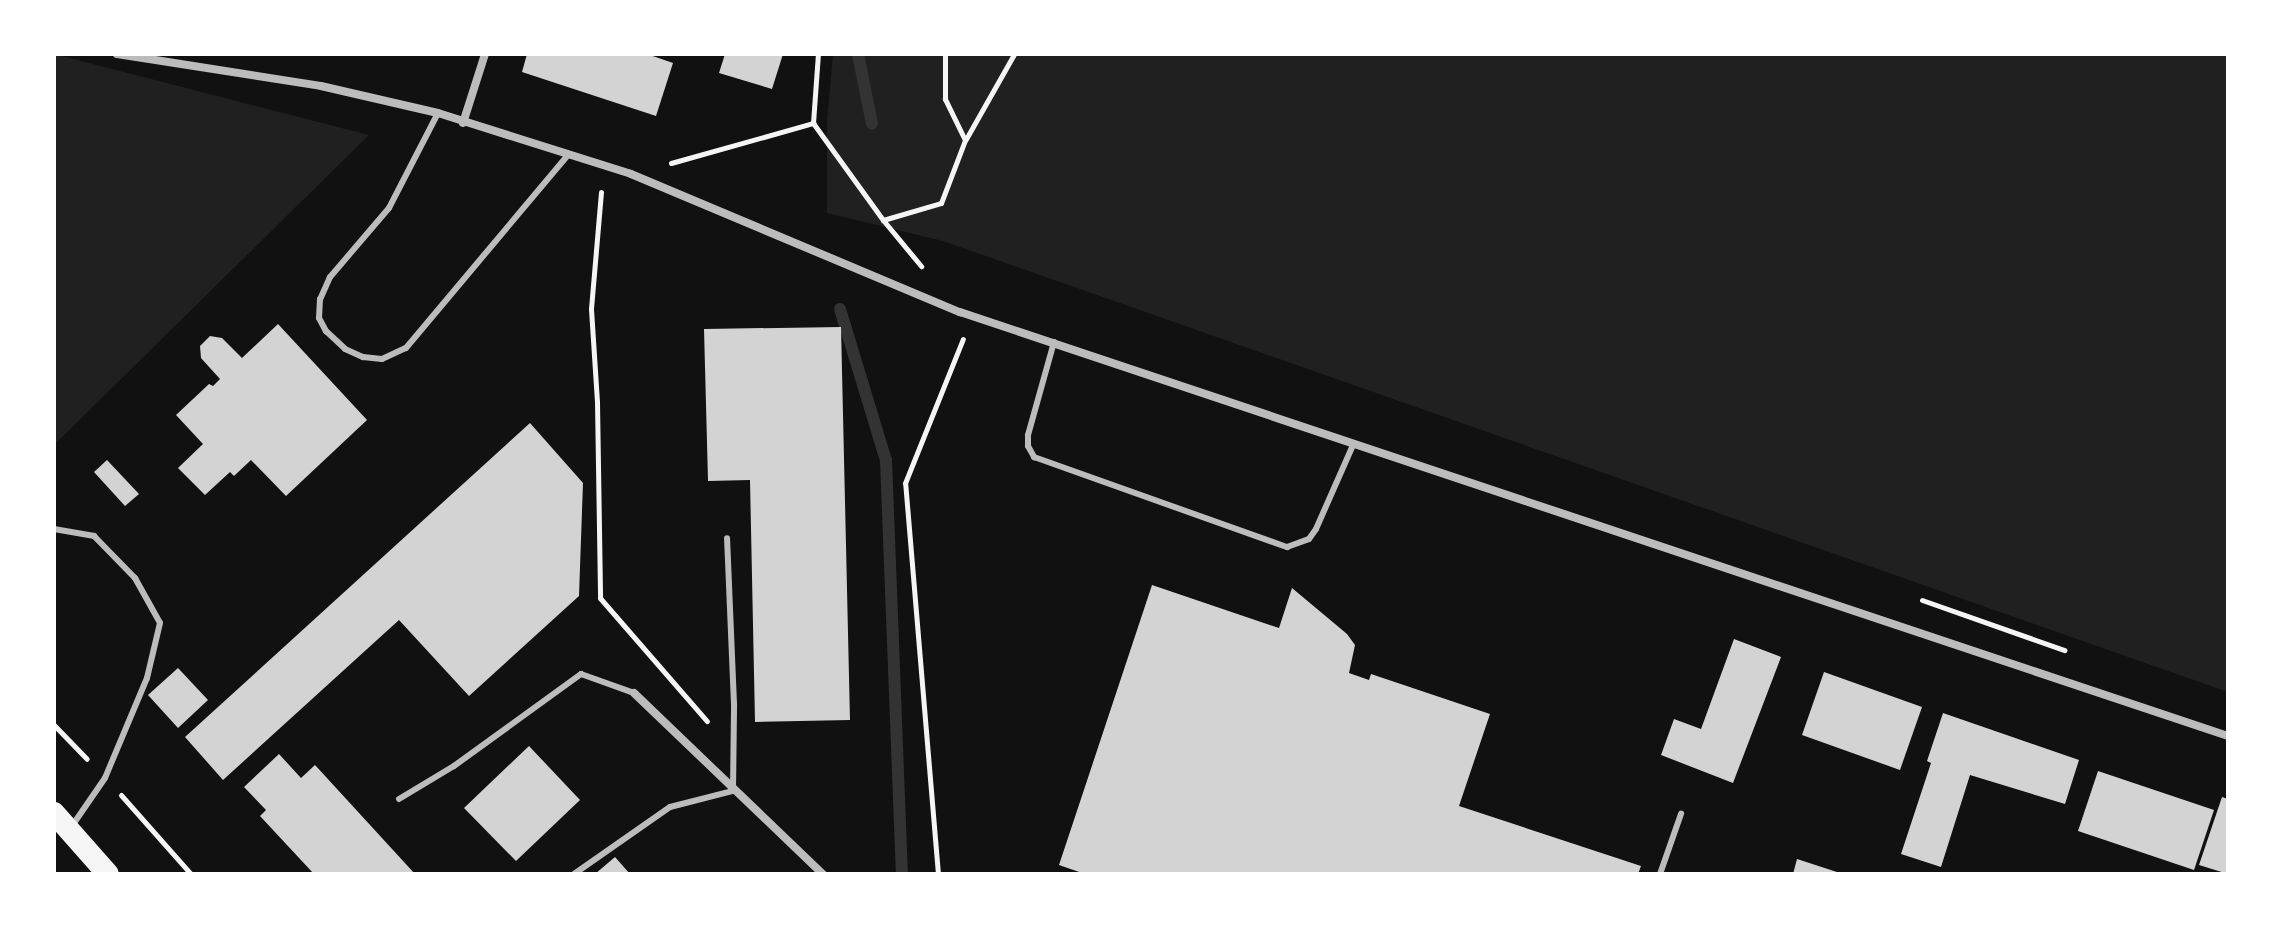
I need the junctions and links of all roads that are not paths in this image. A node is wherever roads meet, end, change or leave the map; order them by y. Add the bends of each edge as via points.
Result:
1 (117, 54) edge
2 (485, 54) edge
3 (438, 113) junction
4 (463, 123) junction
5 (568, 155) junction
6 (1054, 342) junction
7 (1354, 443) junction
8 (54, 529) edge
9 (727, 538) dead end
10 (634, 693) joint
11 (2228, 736) edge
12 (733, 791) junction
13 (399, 799) dead end
14 (1681, 814) dead end
15 (62, 821) edge
16 (108, 874) edge
17 (574, 874) edge
18 (823, 874) edge
19 (1660, 874) edge

1 - 3 street via 321,86
2 - 4 street
3 - 4 street
3 - 5 lane via 389,208 330,277 320,299 319,318 326,331 363,357 382,359 406,348
4 - 5 street
5 - 6 street via 631,174 960,312
6 - 7 street
6 - 7 lane via 1028,435 1034,457 1287,547 1309,539 1316,529
7 - 11 street
8 - 15 lane via 94,536 135,578 160,623 147,678 105,778
9 - 12 lane
10 - 12 street
10 - 13 lane via 581,674
12 - 17 lane via 670,807
12 - 18 street
14 - 19 lane
15 - 16 highway

